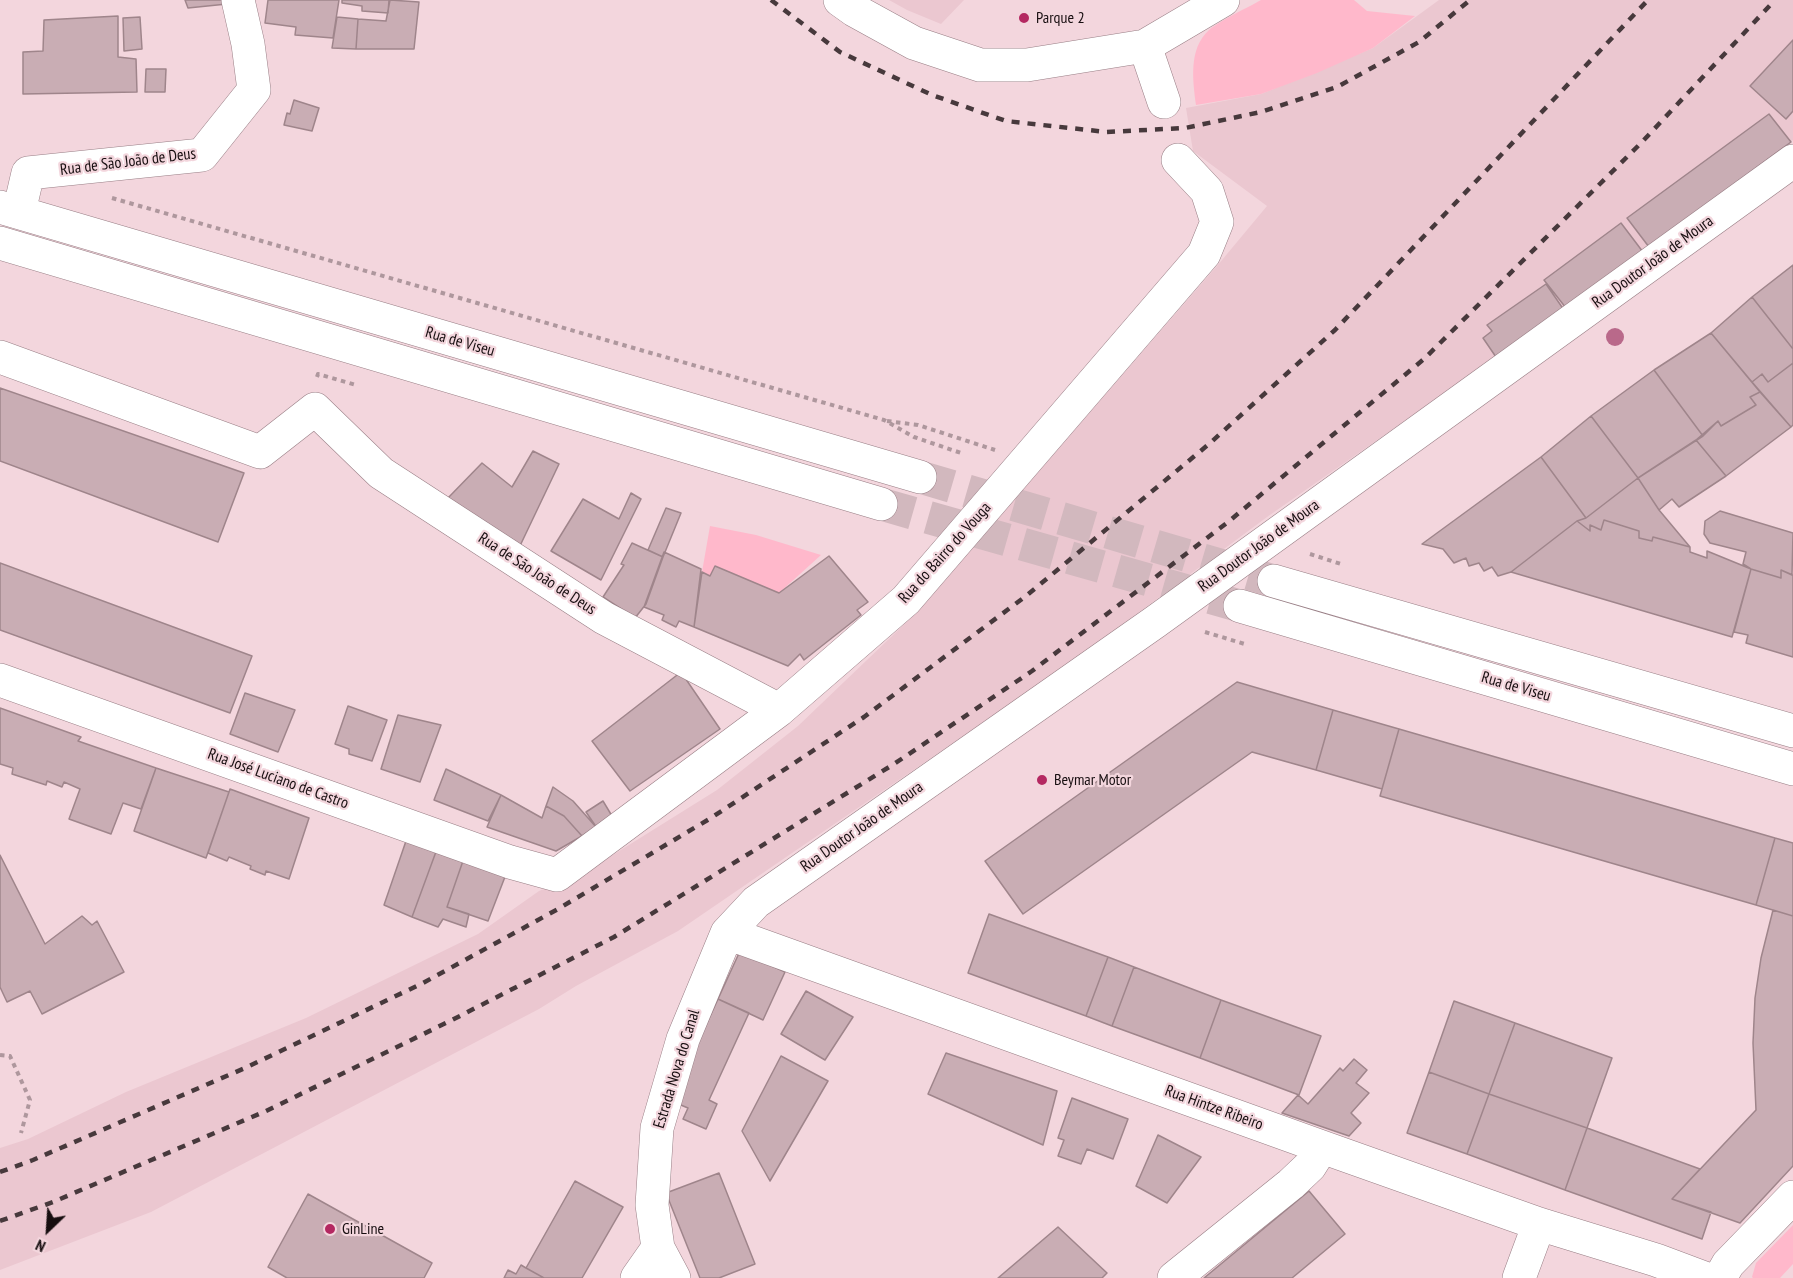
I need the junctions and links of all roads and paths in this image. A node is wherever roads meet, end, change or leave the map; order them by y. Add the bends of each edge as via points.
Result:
1 (238, 0) edge
2 (840, 0) edge
3 (1223, 0) edge
4 (1145, 46) junction
5 (1164, 102) dead end
6 (1178, 160) dead end
7 (1793, 161) edge
8 (108, 196) dead end
9 (9, 210) edge
10 (0, 243) edge
11 (0, 357) edge
12 (364, 387) dead end
13 (315, 409) junction
14 (884, 420) junction
15 (964, 453) dead end
16 (1027, 460) junction
17 (920, 477) tunnel mouth
18 (881, 504) tunnel mouth
19 (1310, 554) dead end
20 (1344, 565) dead end
21 (1274, 580) tunnel mouth
22 (1240, 606) tunnel mouth
23 (1205, 632) dead end
24 (1248, 645) dead end
25 (0, 680) edge
26 (779, 710) junction
27 (1793, 731) edge
28 (1793, 769) edge
29 (557, 875) joint
30 (727, 933) junction
31 (0, 1055) edge
32 (21, 1133) dead end
33 (1322, 1147) junction
34 (1793, 1197) edge
35 (1539, 1224) junction
36 (658, 1248) junction
37 (637, 1278) edge
38 (674, 1278) edge
39 (1174, 1278) edge
40 (1519, 1278) edge
41 (1704, 1278) edge
42 (1720, 1278) edge

1 - 9 street, Rua de São João de Deus via 254,90 202,155 28,173
2 - 4 street via 914,43 980,65 1027,65
3 - 4 street
4 - 5 street
6 - 16 street, Rua do Bairro do Vouga via 1207,191 1217,222 1204,254
7 - 30 street, Rua Doutor João de Moura via 1155,622 756,902
8 - 14 path
9 - 17 street, Rua de Viseu
10 - 18 street
11 - 13 street via 260,452
12 - 13 path via 318,374
13 - 26 street, Rua de São João de Deus via 381,473 468,530 604,618
14 - 15 path via 914,437
14 - 16 path via 918,425
16 - 26 street, Rua do Bairro do Vouga via 906,600
19 - 20 path
21 - 27 street
22 - 28 street, Rua de Viseu
23 - 24 path
25 - 29 street, Rua José Luciano de Castro via 510,862
26 - 29 street, Rua do Bairro do Vouga
30 - 33 street, Rua Hintze Ribeiro
30 - 36 street, Estrada Nova do Canal via 683,1039 657,1128 652,1205
31 - 32 path via 10,1056 30,1100
33 - 35 street, Rua Hintze Ribeiro
33 - 39 street via 1292,1184
34 - 42 street via 1728,1264
35 - 40 street
35 - 41 street, Rua Hintze Ribeiro
36 - 37 street
36 - 38 street, Estrada Nova do Canal

